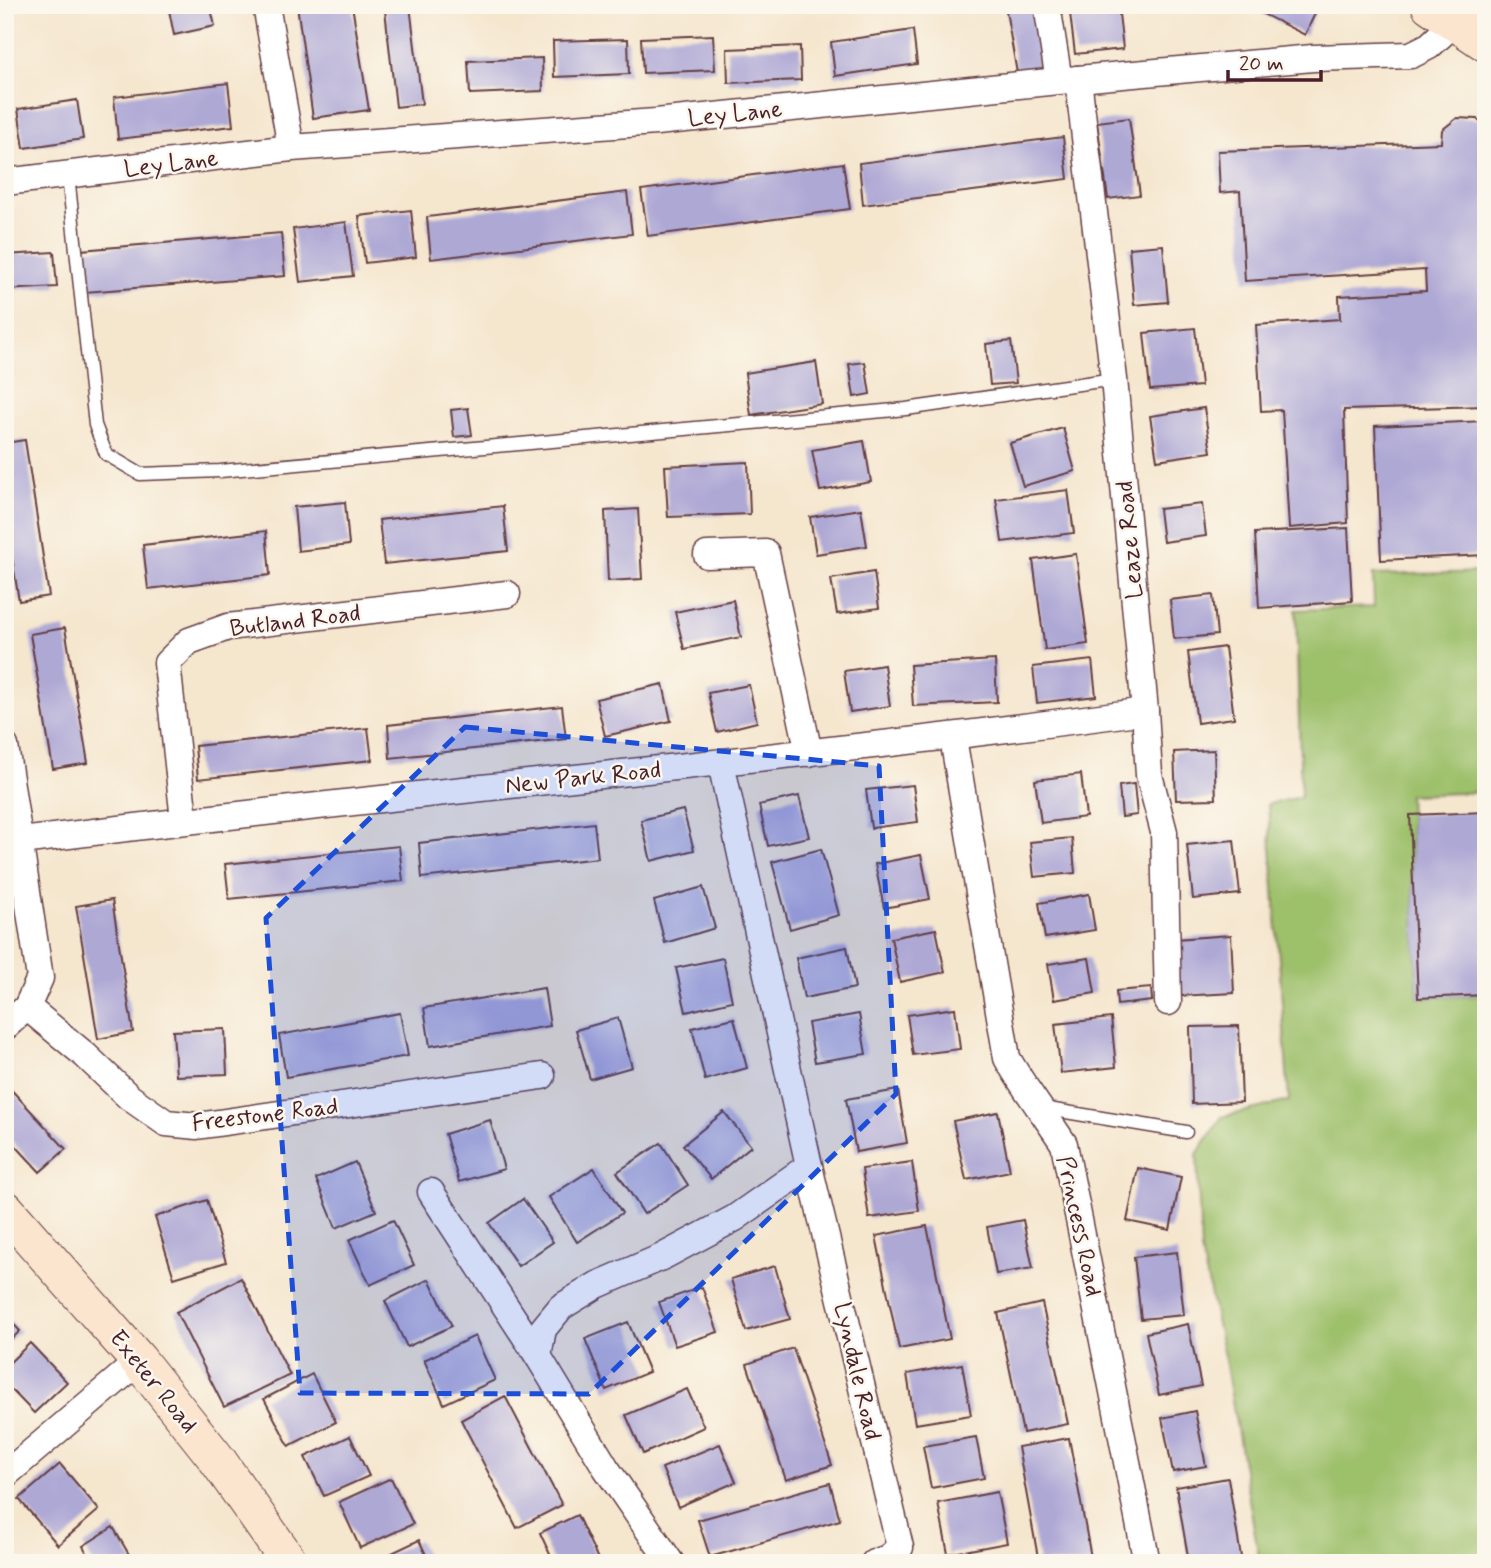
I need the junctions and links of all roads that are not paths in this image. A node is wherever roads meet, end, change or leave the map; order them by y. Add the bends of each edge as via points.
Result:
1 (266, 5) edge
2 (1047, 5) edge
3 (1443, 14) edge
4 (1486, 43) edge
5 (1068, 80) junction
6 (291, 148) junction
7 (68, 176) junction
8 (5, 182) edge
9 (1114, 379) junction
10 (707, 555) dead end
11 (507, 594) dead end
12 (1145, 711) junction
13 (953, 737) junction
14 (5, 747) edge
15 (808, 753) junction
16 (721, 763) junction
17 (184, 820) junction
18 (21, 841) junction
19 (1168, 1002) dead end
20 (27, 1007) junction
21 (5, 1027) edge
22 (542, 1076) dead end
23 (1040, 1108) junction
24 (1186, 1132) dead end
25 (809, 1166) junction
26 (431, 1192) dead end
27 (5, 1209) edge
28 (538, 1356) junction
29 (139, 1361) junction
30 (5, 1475) edge
31 (290, 1563) edge
32 (671, 1563) edge
33 (874, 1563) edge
34 (1147, 1563) edge

1 - 6 street
2 - 5 street, Leaze Road
3 - 4 main road
3 - 5 street, Ley Lane via 1429,46 1411,55 1313,58
5 - 6 street, Ley Lane via 656,122
5 - 9 street, Leaze Road
6 - 7 street, Ley Lane
7 - 8 street, Ley Lane
7 - 9 lane via 95,425 106,454 140,474 692,430 906,408
9 - 12 street, Leaze Road
10 - 15 street via 766,552
11 - 17 street, Butland Road via 228,627 189,641 167,663
12 - 13 street, New Park Road
12 - 19 street, Leaze Road via 1149,775 1164,832
13 - 15 street, New Park Road
13 - 23 street, Princess Road via 1007,1058
14 - 18 street
15 - 16 street, New Park Road
16 - 17 street, New Park Road
16 - 25 street, Lyndale Road
17 - 18 street, New Park Road
18 - 20 street via 40,978
20 - 21 street
20 - 22 street, Freestone Road via 129,1097 166,1123 197,1126
23 - 24 lane
23 - 34 street, Princess Road via 1064,1144
25 - 28 street via 735,1218 561,1307 544,1329
25 - 33 street, Lyndale Road via 900,1547
26 - 28 street
27 - 29 main road, Exeter Road
28 - 32 street
29 - 30 street
29 - 31 main road, Exeter Road via 216,1458

